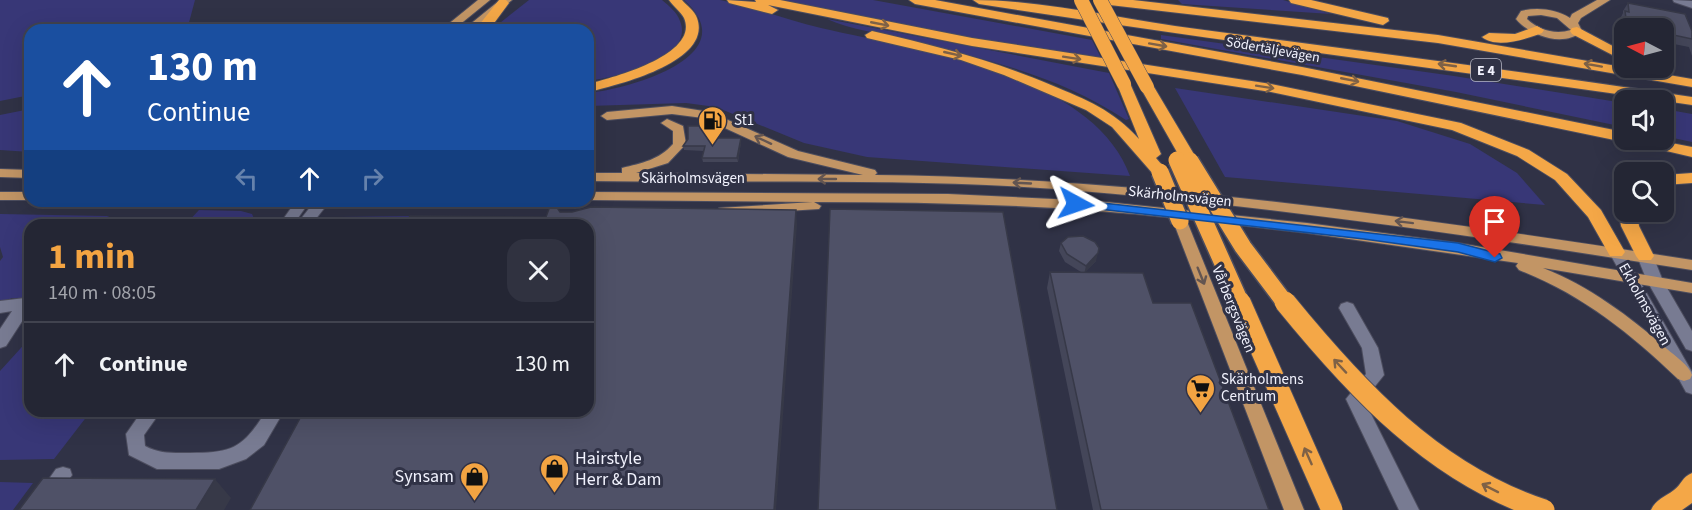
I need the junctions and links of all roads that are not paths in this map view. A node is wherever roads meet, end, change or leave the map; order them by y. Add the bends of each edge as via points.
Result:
1 (485, 0) edge
2 (675, 0) edge
3 (733, 0) edge
4 (761, 0) edge
5 (915, 0) edge
6 (979, 0) edge
7 (1082, 0) edge
8 (1101, 0) edge
9 (1295, 0) edge
10 (1586, 0) edge
11 (1605, 0) edge
12 (1678, 0) edge
13 (505, 2) edge
14 (1692, 5) edge
15 (1191, 10) junction
16 (1552, 14) junction
17 (454, 24) edge
18 (476, 24) edge
19 (487, 24) edge
20 (1408, 26) junction
21 (1575, 27) junction
22 (1537, 30) junction
23 (1614, 51) edge
24 (1674, 76) edge
25 (1692, 82) edge
26 (594, 87) edge
27 (1692, 101) edge
28 (607, 116) dead end
29 (667, 123) dead end
30 (1614, 135) edge
31 (1674, 148) edge
32 (1692, 152) edge
33 (1184, 160) junction
34 (1160, 172) junction
35 (0, 173) edge
36 (24, 174) edge
37 (594, 176) edge
38 (594, 177) edge
39 (1692, 178) edge
40 (1674, 179) edge
41 (920, 180) junction
42 (0, 196) edge
43 (24, 196) edge
44 (594, 196) edge
45 (882, 197) junction
46 (318, 207) edge
47 (704, 212) edge
48 (308, 219) edge
49 (1180, 221) joint
50 (1629, 222) edge
51 (1458, 248) junction
52 (1616, 252) junction
53 (1645, 256) junction
54 (1692, 265) edge
55 (1631, 277) junction
56 (1655, 281) junction
57 (1692, 288) edge
58 (24, 304) edge
59 (24, 306) edge
60 (0, 307) edge
61 (1347, 308) dead end
62 (0, 342) edge
63 (1692, 345) edge
64 (1688, 380) edge
65 (148, 417) edge
66 (271, 417) edge
67 (63, 475) dead end
68 (1688, 490) edge
69 (37, 510) edge
70 (1294, 510) edge
71 (1332, 510) edge
72 (1409, 510) edge
73 (1544, 510) edge
74 (1663, 510) edge

1 - 17 main road
2 - 26 highway via 691,22 690,39 671,58 646,72
3 -> 34 highway via 965,57 1009,72 1091,107 1117,124
4 -> 52 highway via 972,42 1271,88 1456,126 1523,153 1562,177 1591,208
5 -> 30 highway, Södertäljevägen via 1302,71
27 -> 6 highway, Södertäljevägen / E 4
7 - 34 highway, bridge via 1124,84
8 - 15 highway
8 - 33 highway, bridge
9 - 20 highway
10 - 16 main road
11 - 21 main road via 1576,16
12 - 14 street
13 - 18 main road
13 - 19 highway
15 - 20 highway
25 -> 15 highway via 1438,39
16 - 21 main road
16 - 22 main road via 1532,12 1521,16 1524,23
20 - 22 highway via 1508,38 1524,37
21 - 22 main road via 1566,35
21 - 23 highway
24 - 25 highway
41 -> 28 main road via 815,161 706,115 672,110
29 - 37 main road via 679,129 680,144 671,156 646,168
31 - 32 highway
71 -> 33 highway, bridge
73 -> 33 highway, bridge via 1519,502 1461,472 1419,442 1362,389 1320,345 1245,251
34 - 49 highway, bridge
35 - 36 main road
41 -> 38 main road, Skärholmsvägen
39 - 40 highway
52 -> 41 main road, Skärholmsvägen via 1251,204 1055,185
42 - 43 main road
44 - 45 main road, Skärholmsvägen
45 - 47 main road via 812,206
45 - 51 main road, Skärholmsvägen via 1096,205
46 - 48 street
49 -> 70 main road, Vårbergsvägen
50 - 53 highway
51 - 55 main road, Skärholmsvägen
51 - 64 main road via 1514,263 1569,285 1626,322
52 - 53 main road, Skärholmsvägen
52 - 55 street, Ekholmsvägen
53 - 54 main road, Skärholmsvägen
53 - 56 street, Ekholmsvägen
55 - 56 main road, Skärholmsvägen
55 - 64 street, Ekholmsvägen
56 - 57 main road, Skärholmsvägen
56 - 63 street, Ekholmsvägen
58 - 60 street
59 - 62 street
61 - 72 street via 1370,348 1375,375 1355,399
65 - 66 street via 135,434 136,450 157,460 219,461 239,454 258,440
67 - 69 street
68 - 74 highway

